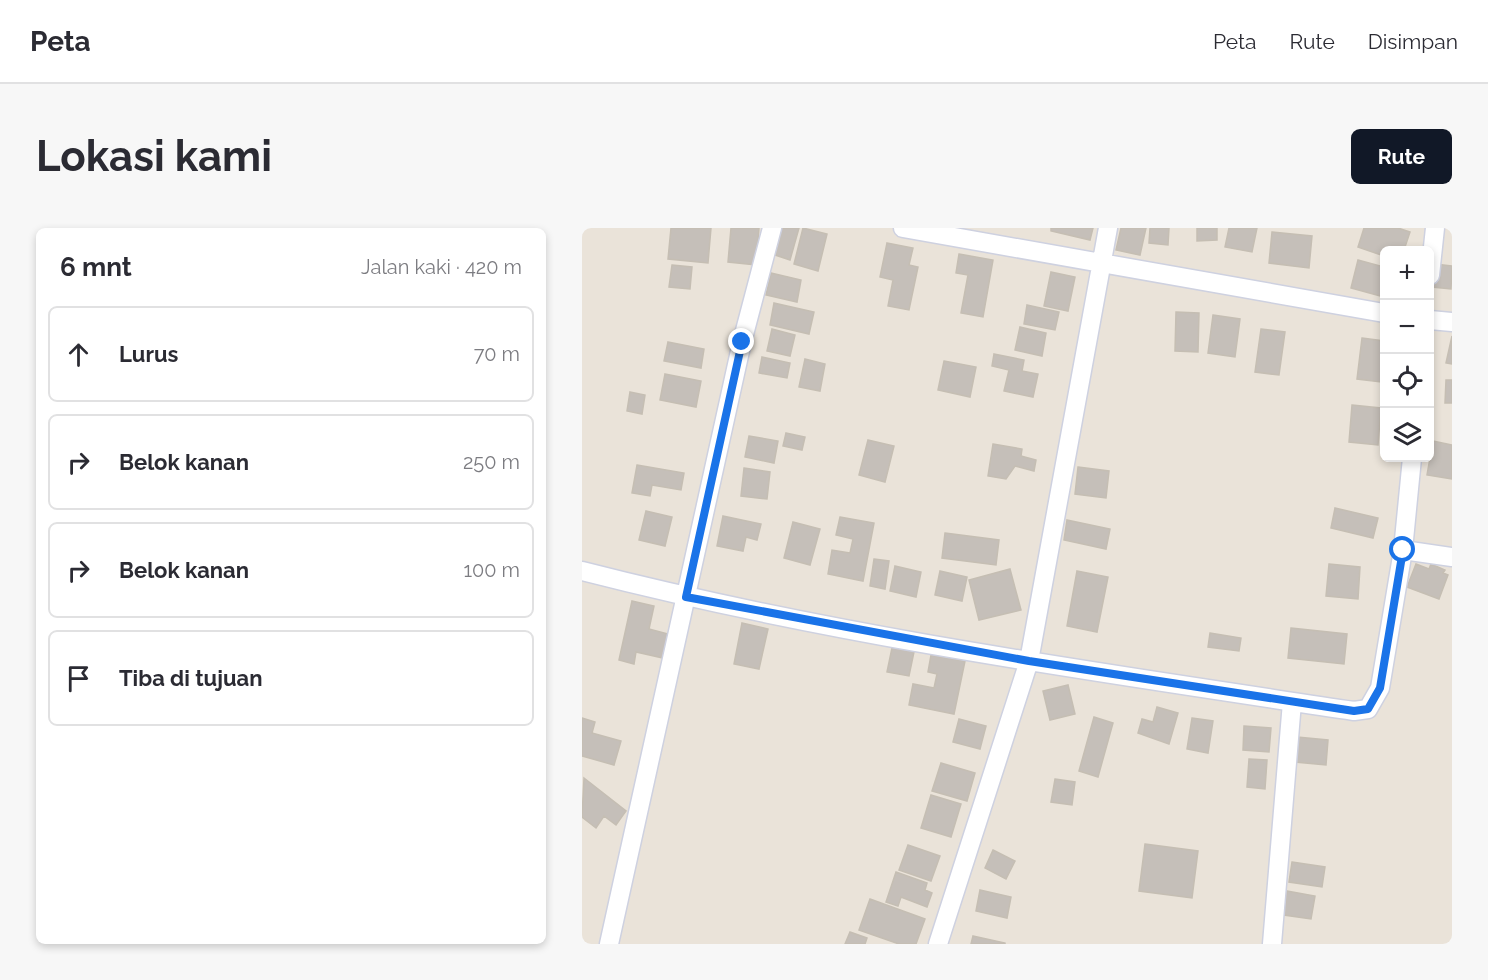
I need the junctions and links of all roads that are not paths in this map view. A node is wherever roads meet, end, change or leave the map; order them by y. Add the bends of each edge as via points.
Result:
1 (772, 228) edge
2 (903, 228) edge
3 (1108, 228) edge
4 (1435, 228) edge
5 (1433, 246) edge
6 (1100, 263) junction
7 (1380, 312) edge
8 (1434, 320) edge
9 (1452, 322) edge
10 (1412, 462) edge
11 (1403, 550) junction
12 (1452, 557) edge
13 (582, 570) edge
14 (686, 597) junction
15 (1029, 661) junction
16 (1292, 702) junction
17 (609, 944) edge
18 (938, 944) edge
19 (1272, 944) edge

1 - 14 street via 742,342
2 - 6 street
3 - 6 street
4 - 5 street
6 - 7 street
6 - 15 street
8 - 9 street
10 - 11 street
11 - 12 street
11 - 16 street via 1375,702 1368,709 1354,711
13 - 14 street
14 - 15 street
14 - 17 street
15 - 16 street
15 - 18 street
16 - 19 street

